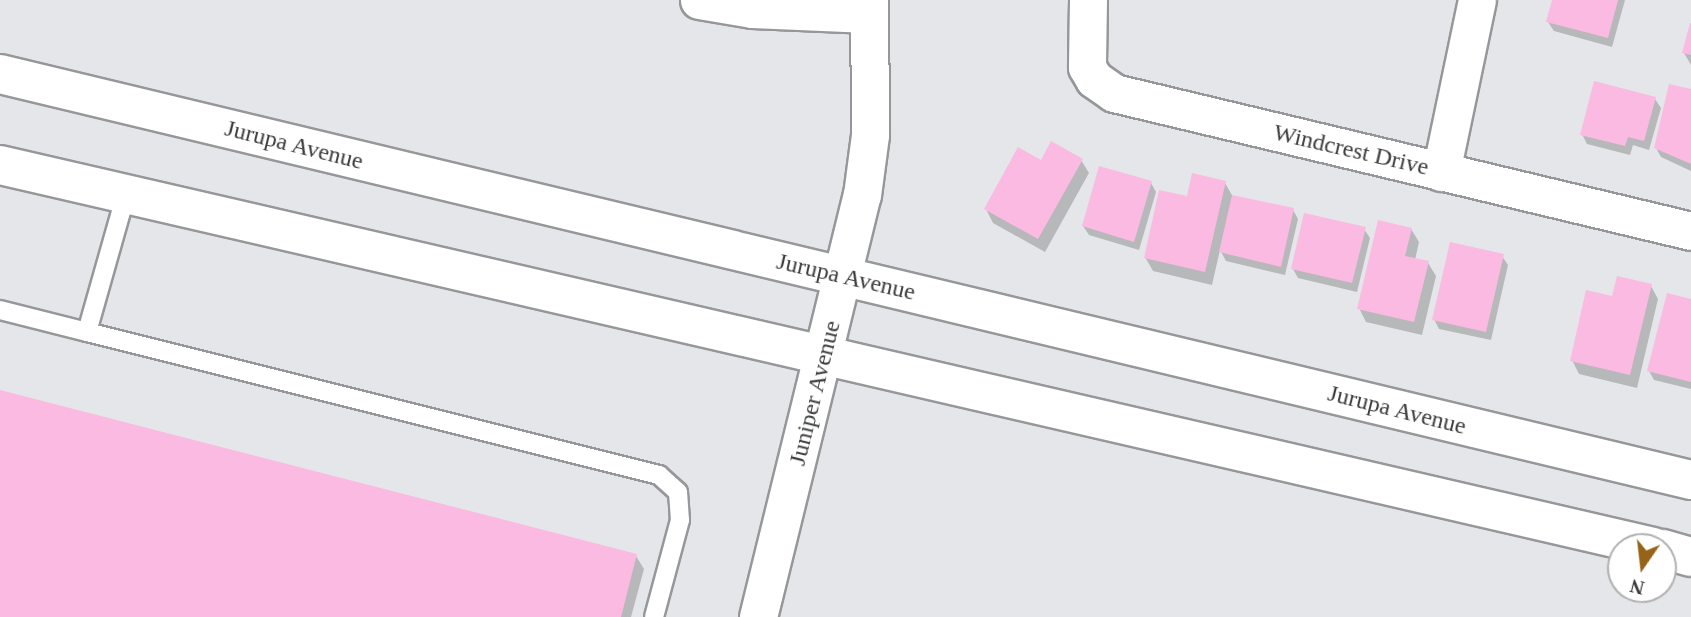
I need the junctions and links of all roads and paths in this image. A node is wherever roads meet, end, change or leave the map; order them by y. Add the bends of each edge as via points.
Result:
1 (699, 0) edge
2 (1088, 0) edge
3 (1477, 0) edge
4 (869, 7) edge
5 (0, 74) edge
6 (0, 165) edge
7 (1441, 172) junction
8 (126, 194) junction
9 (1691, 232) edge
10 (844, 277) junction
11 (0, 310) edge
12 (87, 332) junction
13 (825, 354) junction
14 (1691, 480) edge
15 (1607, 536) edge
16 (654, 617) edge
17 (758, 617) edge

1 - 4 street via 752,9
2 - 7 street, Windcrest Drive via 1087,66 1094,79 1114,93
3 - 7 street
4 - 10 street, Juniper Avenue via 870,135
5 - 10 main road, Jurupa Avenue
6 - 8 main road
7 - 9 street, Windcrest Drive
8 - 12 lane
8 - 13 main road
10 - 13 street, Juniper Avenue
10 - 14 main road, Jurupa Avenue
11 - 12 lane
12 - 16 lane via 659,475 678,492 680,520
13 - 15 main road
13 - 17 street, Juniper Avenue

